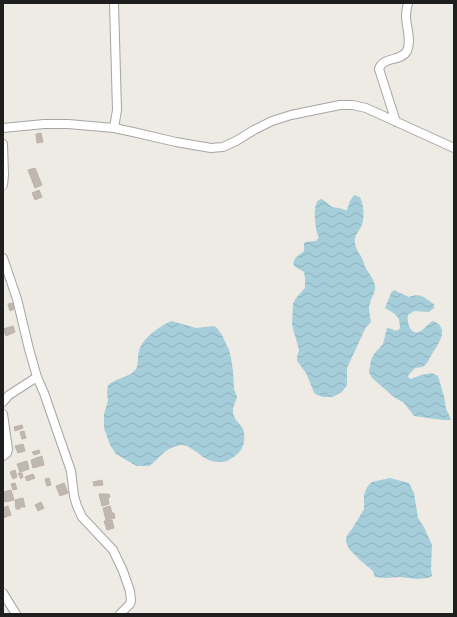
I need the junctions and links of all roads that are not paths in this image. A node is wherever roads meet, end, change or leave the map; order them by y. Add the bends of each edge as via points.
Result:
1 (114, 3) edge
2 (408, 3) edge
3 (396, 122) junction
4 (3, 128) edge
5 (114, 128) junction
6 (3, 144) edge
7 (454, 148) edge
8 (3, 185) edge
9 (3, 258) edge
10 (37, 377) junction
11 (3, 402) edge
12 (3, 414) edge
13 (3, 456) edge
14 (3, 593) edge
15 (16, 614) edge
16 (120, 614) edge

1 - 5 street via 117,110
2 - 3 street via 408,50 404,55 384,62 379,69
3 - 5 street via 366,108 340,105 272,121 223,147 211,148
3 - 7 street
4 - 5 street via 44,124
6 - 8 street
9 - 10 street via 17,299
10 - 11 street via 9,395
10 - 16 street via 70,471 79,513 113,550 123,571 131,601
12 - 13 street via 8,449
14 - 15 street

